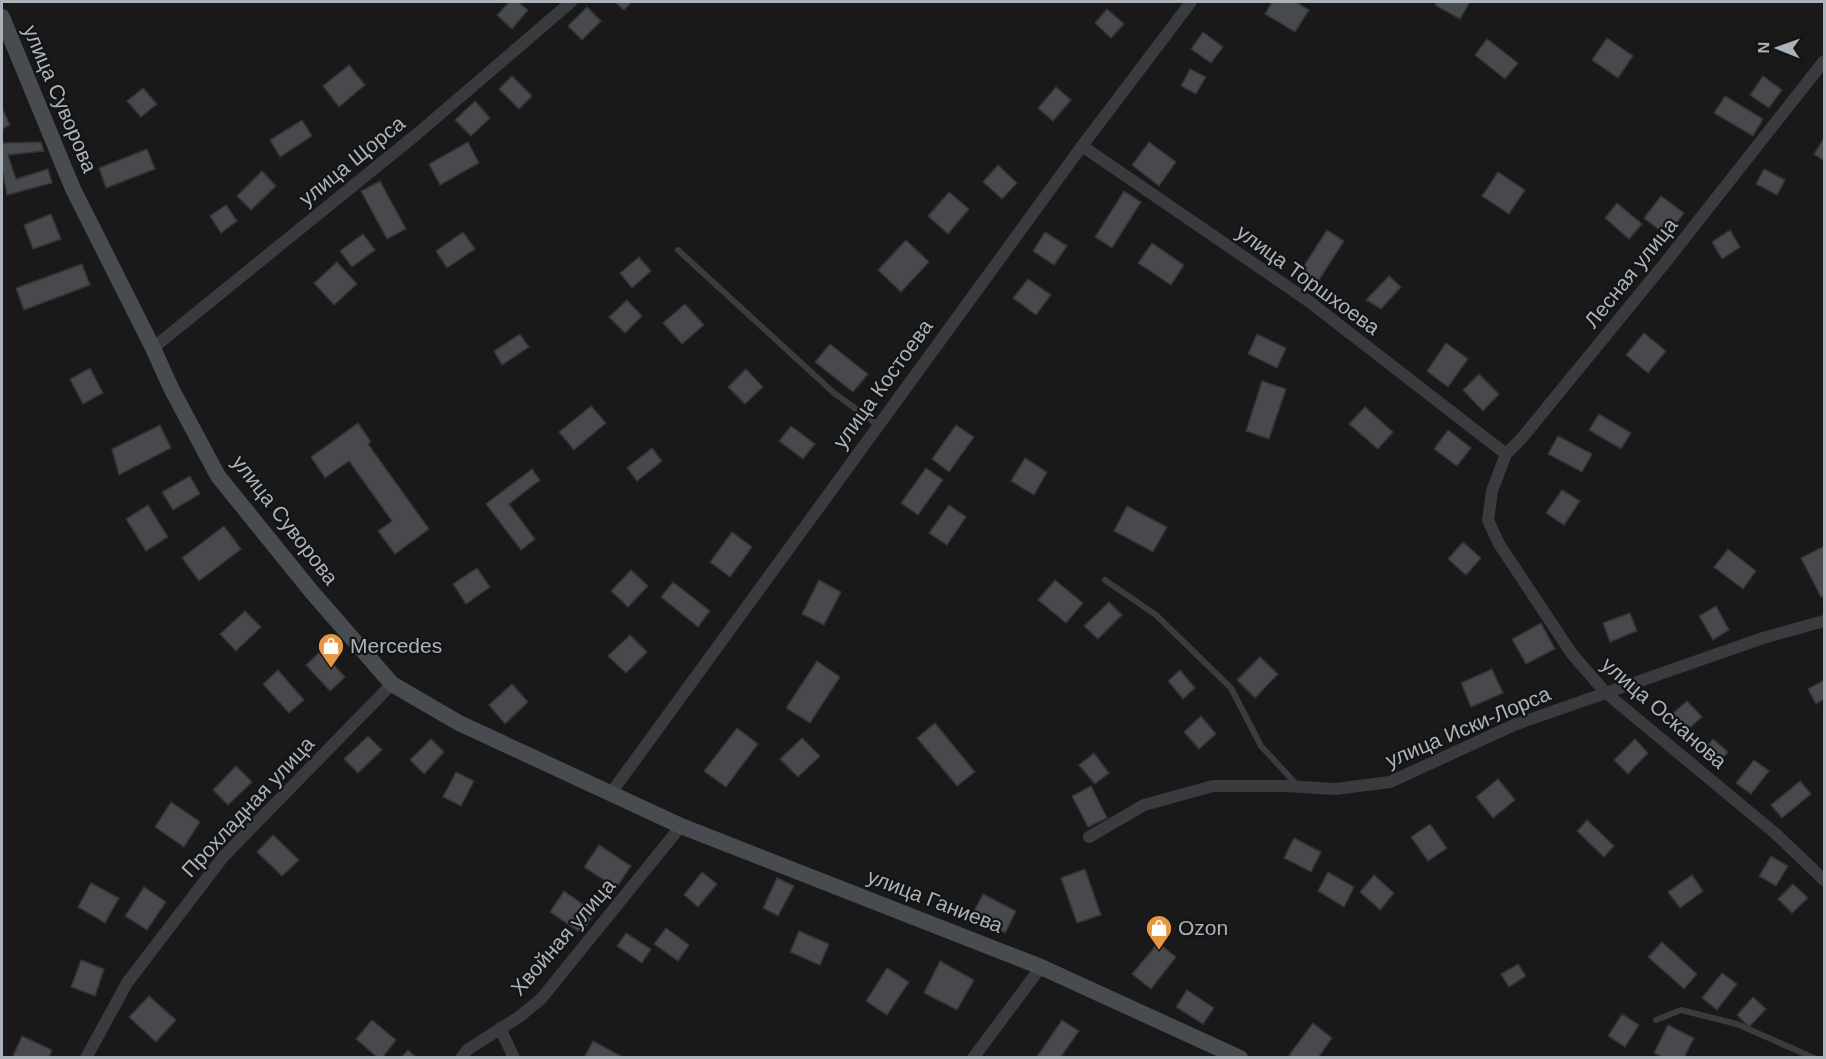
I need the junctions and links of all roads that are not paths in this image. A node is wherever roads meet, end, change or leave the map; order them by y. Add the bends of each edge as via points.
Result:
1 (572, 2) edge
2 (1191, 2) edge
3 (2, 17) edge
4 (1824, 60) edge
5 (1082, 146) junction
6 (678, 250) dead end
7 (153, 348) junction
8 (878, 425) junction
9 (1506, 454) junction
10 (1488, 520) joint
11 (1105, 580) dead end
12 (1824, 621) edge
13 (392, 684) junction
14 (1606, 693) junction
15 (1298, 787) junction
16 (611, 793) junction
17 (681, 826) junction
18 (1089, 837) dead end
19 (1824, 880) edge
20 (1041, 967) junction
21 (1656, 1020) dead end
22 (500, 1028) junction
23 (86, 1058) edge
24 (460, 1058) edge
25 (514, 1058) edge
26 (973, 1058) edge
27 (1240, 1058) edge
28 (1814, 1058) edge

1 - 7 street, улица Щорса via 417,134
2 - 5 street, улица Костоева
3 - 7 main road, улица Суворова via 73,189
4 - 9 street, Лесная улица via 1665,262
5 - 8 street, улица Костоева
5 - 9 street, улица Торшхоева via 1308,300
6 - 8 lane via 834,393
7 - 13 main road, улица Суворова via 218,476
8 - 16 street, улица Костоева
9 - 10 street, Лесная улица via 1492,491
10 - 14 street, улица Осканова via 1499,544 1566,645
11 - 15 lane via 1156,615 1232,687 1261,746
12 - 14 street, улица Иски-Лорса
13 - 16 main road, улица Суворова via 459,723
13 - 23 street, Прохладная улица via 223,857 127,984
14 - 15 street, улица Иски-Лорса via 1514,725 1390,782 1335,789
14 - 19 street, улица Осканова via 1776,834
15 - 18 street, улица Иски-Лорса via 1213,786 1144,805
16 - 17 main road, улица Ганиева
17 - 20 main road, улица Ганиева
17 - 22 street, Хвойная улица via 541,999
20 - 26 street
20 - 27 main road, улица Ганиева
21 - 28 lane via 1681,1010 1737,1024
22 - 24 street, Хвойная улица
22 - 25 street

